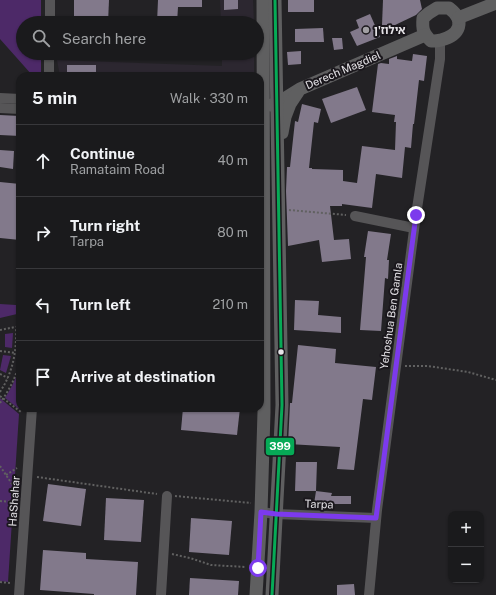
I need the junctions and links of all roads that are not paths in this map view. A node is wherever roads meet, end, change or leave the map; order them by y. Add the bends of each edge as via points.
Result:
1 (50, 0) edge
2 (263, 0) edge
3 (275, 0) edge
4 (496, 2) edge
5 (436, 4) edge
6 (50, 16) edge
7 (263, 16) edge
8 (458, 18) junction
9 (425, 35) junction
10 (440, 40) junction
11 (49, 60) edge
12 (262, 60) edge
13 (276, 68) junction
14 (49, 72) edge
15 (262, 72) edge
16 (300, 89) junction
17 (0, 98) edge
18 (16, 99) edge
19 (276, 104) junction
20 (264, 106) edge
21 (0, 108) edge
22 (16, 108) edge
23 (277, 150) junction
24 (355, 216) road end
25 (414, 228) junction
26 (32, 412) edge
27 (262, 412) edge
28 (167, 496) road end
29 (261, 508) junction
30 (276, 514) junction
31 (376, 518) junction
32 (19, 595) edge
33 (161, 595) edge
34 (256, 595) edge
35 (272, 595) edge
36 (369, 595) edge

1 - 6 street
2 - 7 main road
3 - 13 main road
4 - 8 main road
5 - 8 main road via 449,8
5 - 9 main road via 423,18 422,27
8 - 10 main road via 458,30
9 - 10 main road via 431,41
9 - 16 main road, Derech Magdiel
10 - 25 street, Yehoshua Ben Gamla via 440,59
11 - 14 street
12 - 15 main road
13 - 16 main road via 281,82 289,91
13 - 19 main road
16 - 19 main road, Derech Magdiel
16 - 23 main road via 285,117
17 - 18 street
19 - 20 main road, Derech Magdiel
19 - 23 main road
21 - 22 street
23 - 30 main road via 282,405
24 - 25 street
25 - 31 street, Yehoshua Ben Gamla
26 - 32 street, HaShahar
27 - 29 main road
28 - 33 street
29 - 30 street, Tarpa
29 - 34 main road
30 - 31 street, Tarpa
30 - 35 main road
31 - 36 street, Yehoshua Ben Gamla

